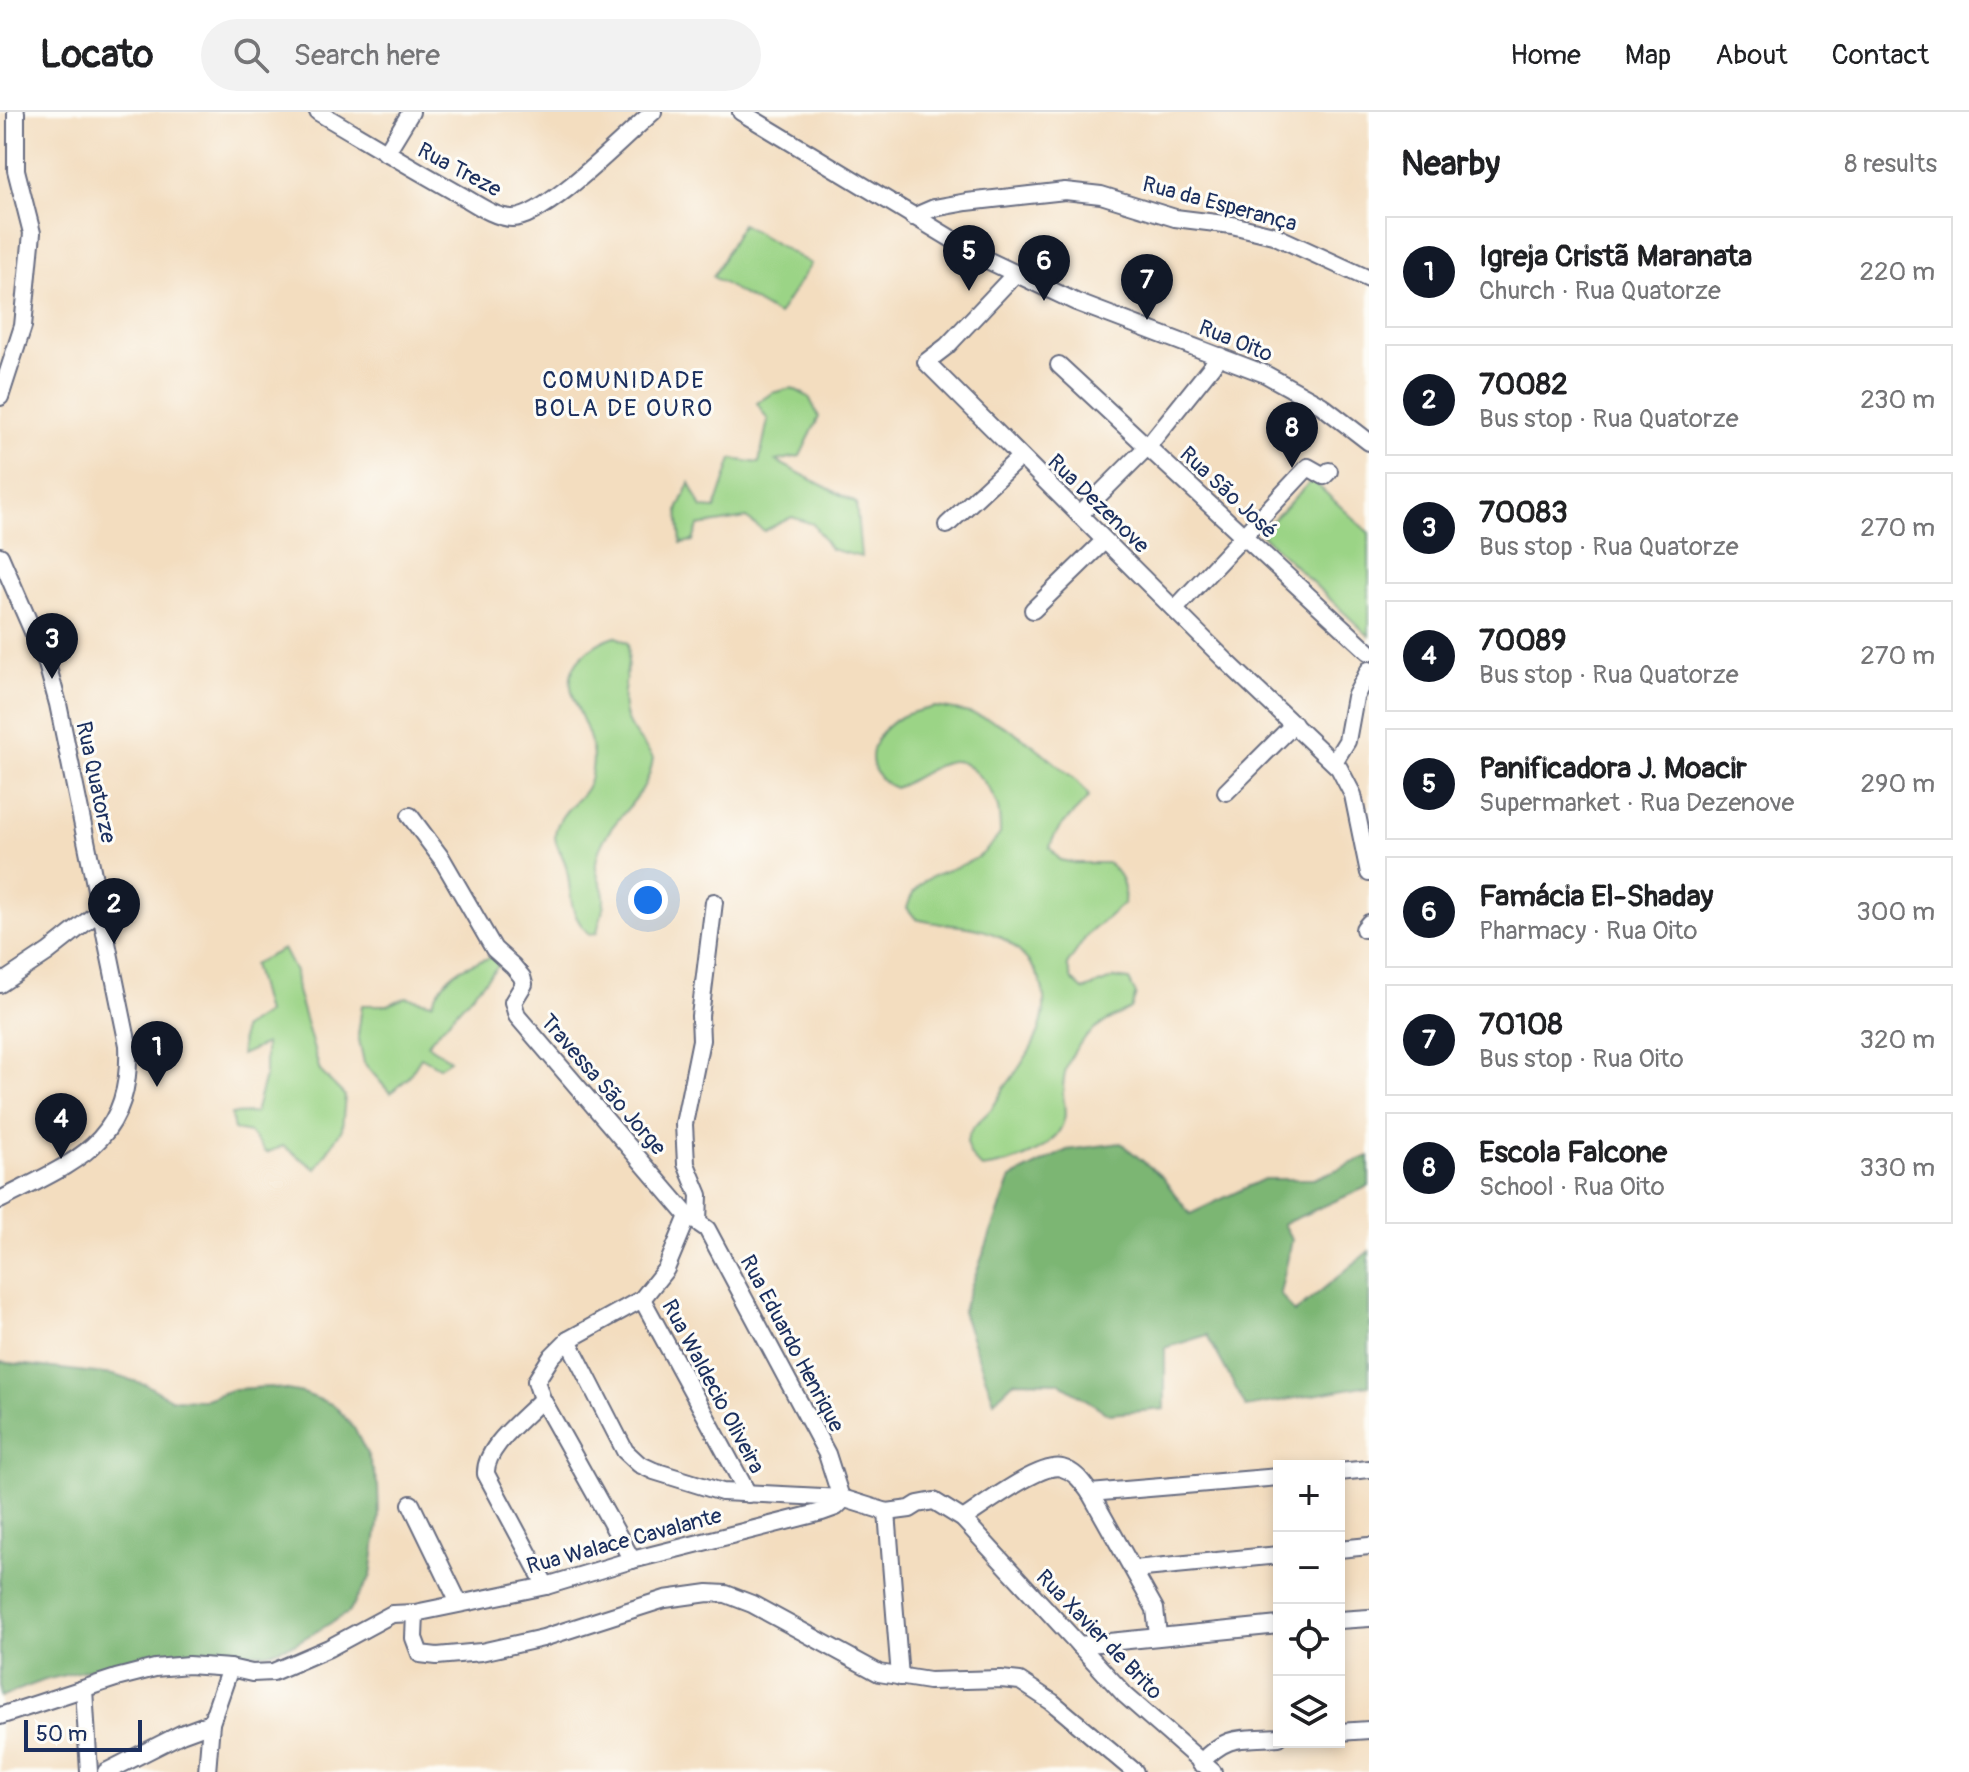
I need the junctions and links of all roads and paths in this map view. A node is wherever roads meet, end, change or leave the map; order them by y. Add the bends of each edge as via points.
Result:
1 (16, 112) edge
2 (411, 112) edge
3 (653, 112) edge
4 (741, 112) edge
5 (327, 114) edge
6 (386, 153) junction
7 (913, 217) junction
8 (1016, 273) junction
9 (1369, 279) edge
10 (1220, 356) junction
11 (1059, 365) dead end
12 (0, 397) edge
13 (1369, 442) edge
14 (1148, 446) junction
15 (1020, 457) junction
16 (1329, 471) dead end
17 (1079, 515) junction
18 (947, 525) dead end
19 (1244, 536) junction
20 (1104, 541) junction
21 (0, 556) edge
22 (1176, 608) junction
23 (1033, 610) dead end
24 (1369, 652) edge
25 (1369, 670) edge
26 (1294, 724) junction
27 (1334, 762) junction
28 (1226, 792) dead end
29 (410, 816) dead end
30 (1369, 873) edge
31 (714, 902) dead end
32 (100, 911) junction
33 (0, 984) edge
34 (0, 1200) edge
35 (693, 1219) junction
36 (642, 1299) junction
37 (568, 1340) junction
38 (542, 1399) junction
39 (1369, 1469) edge
40 (1345, 1471) edge
41 (1273, 1478) edge
42 (1090, 1493) junction
43 (748, 1494) junction
44 (842, 1500) junction
45 (411, 1504) dead end
46 (887, 1512) junction
47 (963, 1519) junction
48 (1369, 1546) edge
49 (1345, 1548) edge
50 (1273, 1556) edge
51 (632, 1560) junction
52 (1134, 1569) junction
53 (546, 1586) junction
54 (459, 1603) junction
55 (415, 1613) junction
56 (1369, 1618) edge
57 (1345, 1620) edge
58 (1273, 1625) edge
59 (1158, 1635) junction
60 (1079, 1645) junction
61 (230, 1668) junction
62 (900, 1677) junction
63 (84, 1689) junction
64 (0, 1716) edge
65 (211, 1723) junction
66 (1369, 1730) edge
67 (1345, 1732) edge
68 (1273, 1737) edge
69 (1206, 1767) edge
70 (89, 1772) edge
71 (106, 1772) edge
72 (207, 1772) edge
73 (1135, 1772) edge

1 - 12 street via 16,170 32,233 23,326
2 - 6 street
3 - 6 street, Rua Treze via 551,201 513,218 498,215
4 - 7 street, Rua Oito
5 - 6 street, Rua Treze
7 - 8 street, Rua Oito
7 - 9 street, Rua da Esperança via 967,202 1065,191 1101,195 1175,218 1273,235
8 - 10 street, Rua Oito via 1076,302
8 - 15 street, Rua Dezenove via 926,362
10 - 13 street, Rua Oito via 1297,390
10 - 14 street
11 - 14 street, Rua São José
14 - 17 street
14 - 19 street, Rua São José
15 - 17 street, Rua Dezenove
15 - 18 street
16 - 19 street via 1324,476 1308,467
17 - 20 street, Rua Dezenove
19 - 22 street
19 - 24 street, Rua São José
20 - 22 street, Rua Dezenove
20 - 23 street
21 - 32 street, Rua Quatorze via 47,664
22 - 26 street, Rua Dezenove
25 - 27 street via 1355,697 1347,741
26 - 27 street, Rua Dezenove
26 - 28 street
27 - 30 street, Rua Dezenove via 1349,784
29 - 35 street, Travessa São Jorge via 442,859 494,949 522,977 524,984 513,1002 517,1016
31 - 35 street via 701,1040 684,1124 686,1164 699,1195
32 - 33 street
32 - 34 street, Rua Quatorze via 128,1045 126,1095 116,1119 82,1156
35 - 36 street via 666,1269
35 - 44 street, Rua Eduardo Henrique via 707,1229 827,1454
36 - 37 street
36 - 43 street, Rua Waldecio Oliveira
37 - 38 street via 536,1381
37 - 43 street via 631,1458 654,1471 722,1492
38 - 51 street
38 - 53 street via 485,1463
39 - 40 street
41 - 42 street
42 - 47 street via 1077,1476 1052,1467
42 - 52 street
43 - 44 street
44 - 46 street
44 - 51 street, Rua Walace Cavalante via 822,1512
45 - 54 street
46 - 47 street via 934,1501
46 - 62 street
47 - 60 street, Rua Xavier de Brito
48 - 49 street
50 - 52 street
51 - 53 street, Rua Walace Cavalante
52 - 59 street via 1155,1609
53 - 54 street, Rua Walace Cavalante
54 - 55 street, Rua Walace Cavalante
55 - 61 street, Rua Walace Cavalante via 384,1616 273,1672
55 - 62 street via 416,1647 420,1654 437,1656 543,1638 665,1599 726,1594 868,1668
56 - 57 street
58 - 59 street
59 - 60 street
60 - 69 street, Rua Xavier de Brito via 1125,1695
61 - 63 street, Rua Walace Cavalante via 155,1668
61 - 65 street
62 - 73 street via 1020,1681
63 - 64 street, Rua Walace Cavalante
63 - 70 street
65 - 71 street
65 - 72 street
66 - 67 street
68 - 69 street via 1229,1740 1220,1744

